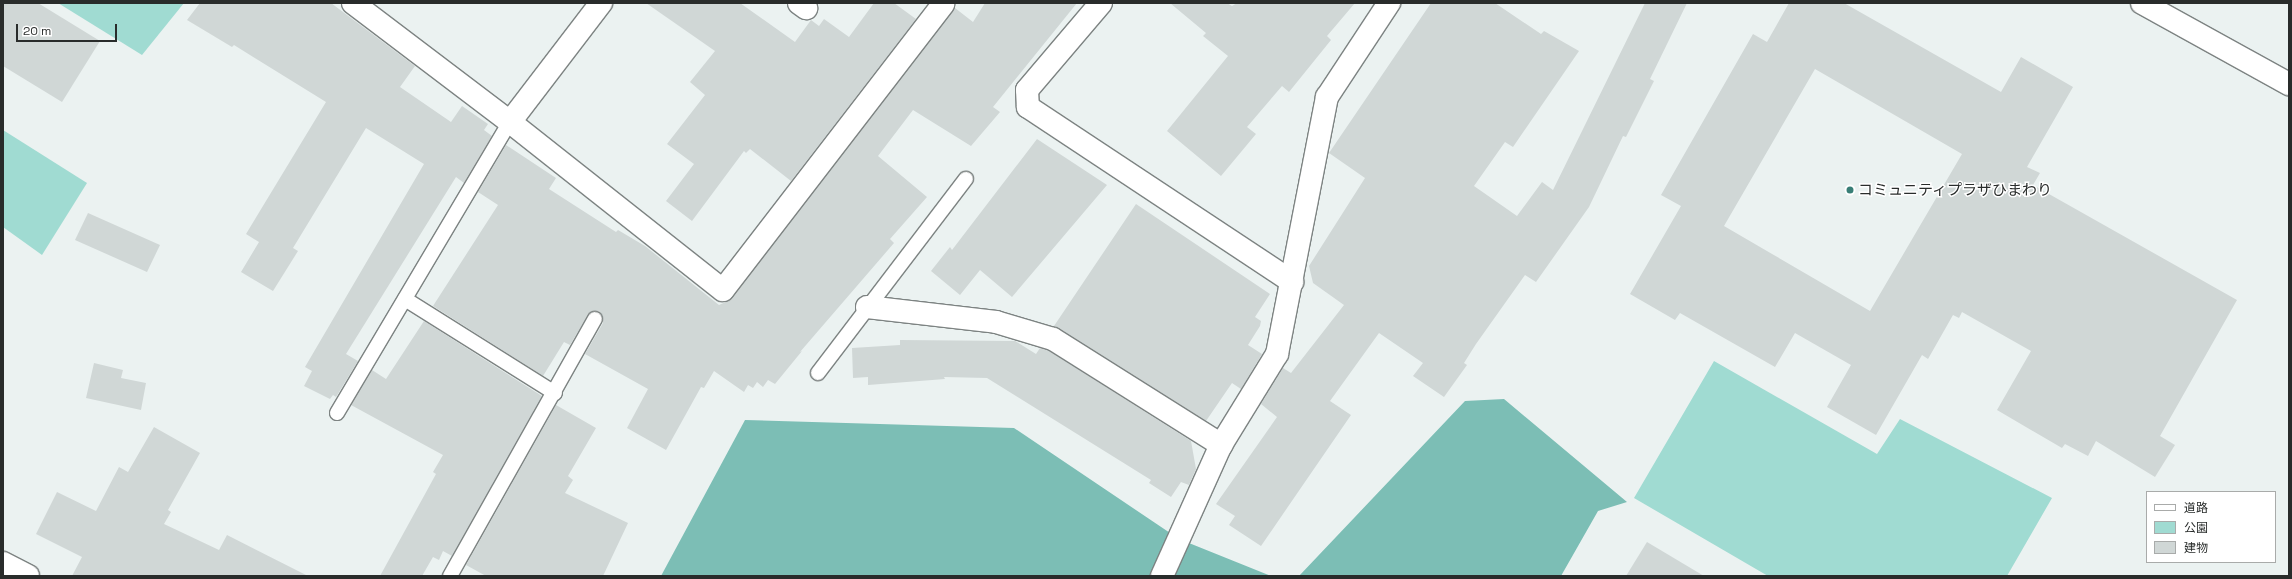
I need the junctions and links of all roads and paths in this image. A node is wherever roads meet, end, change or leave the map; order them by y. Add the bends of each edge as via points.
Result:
1 (353, 3) edge
2 (601, 3) edge
3 (1101, 3) edge
4 (1389, 3) edge
5 (2142, 3) edge
6 (943, 4) dead end
7 (2289, 84) edge
8 (510, 122) junction
9 (966, 180) dead end
10 (1292, 282) junction
11 (405, 299) junction
12 (867, 307) junction
13 (595, 319) dead end
14 (818, 372) dead end
15 (555, 392) junction
16 (338, 413) dead end
17 (1221, 444) junction
18 (3, 563) edge
19 (28, 576) edge
20 (450, 576) edge
21 (1162, 576) edge

1 - 8 street
2 - 8 street
3 - 10 street via 1027,90 1028,107
4 - 10 street via 1327,97
5 - 7 street
6 - 8 street via 722,290
8 - 11 lane
9 - 12 lane
10 - 17 street via 1277,354
11 - 15 lane
11 - 16 lane
12 - 14 lane
12 - 17 street via 996,322 1053,339
13 - 15 lane
15 - 20 lane
17 - 21 street
18 - 19 street

